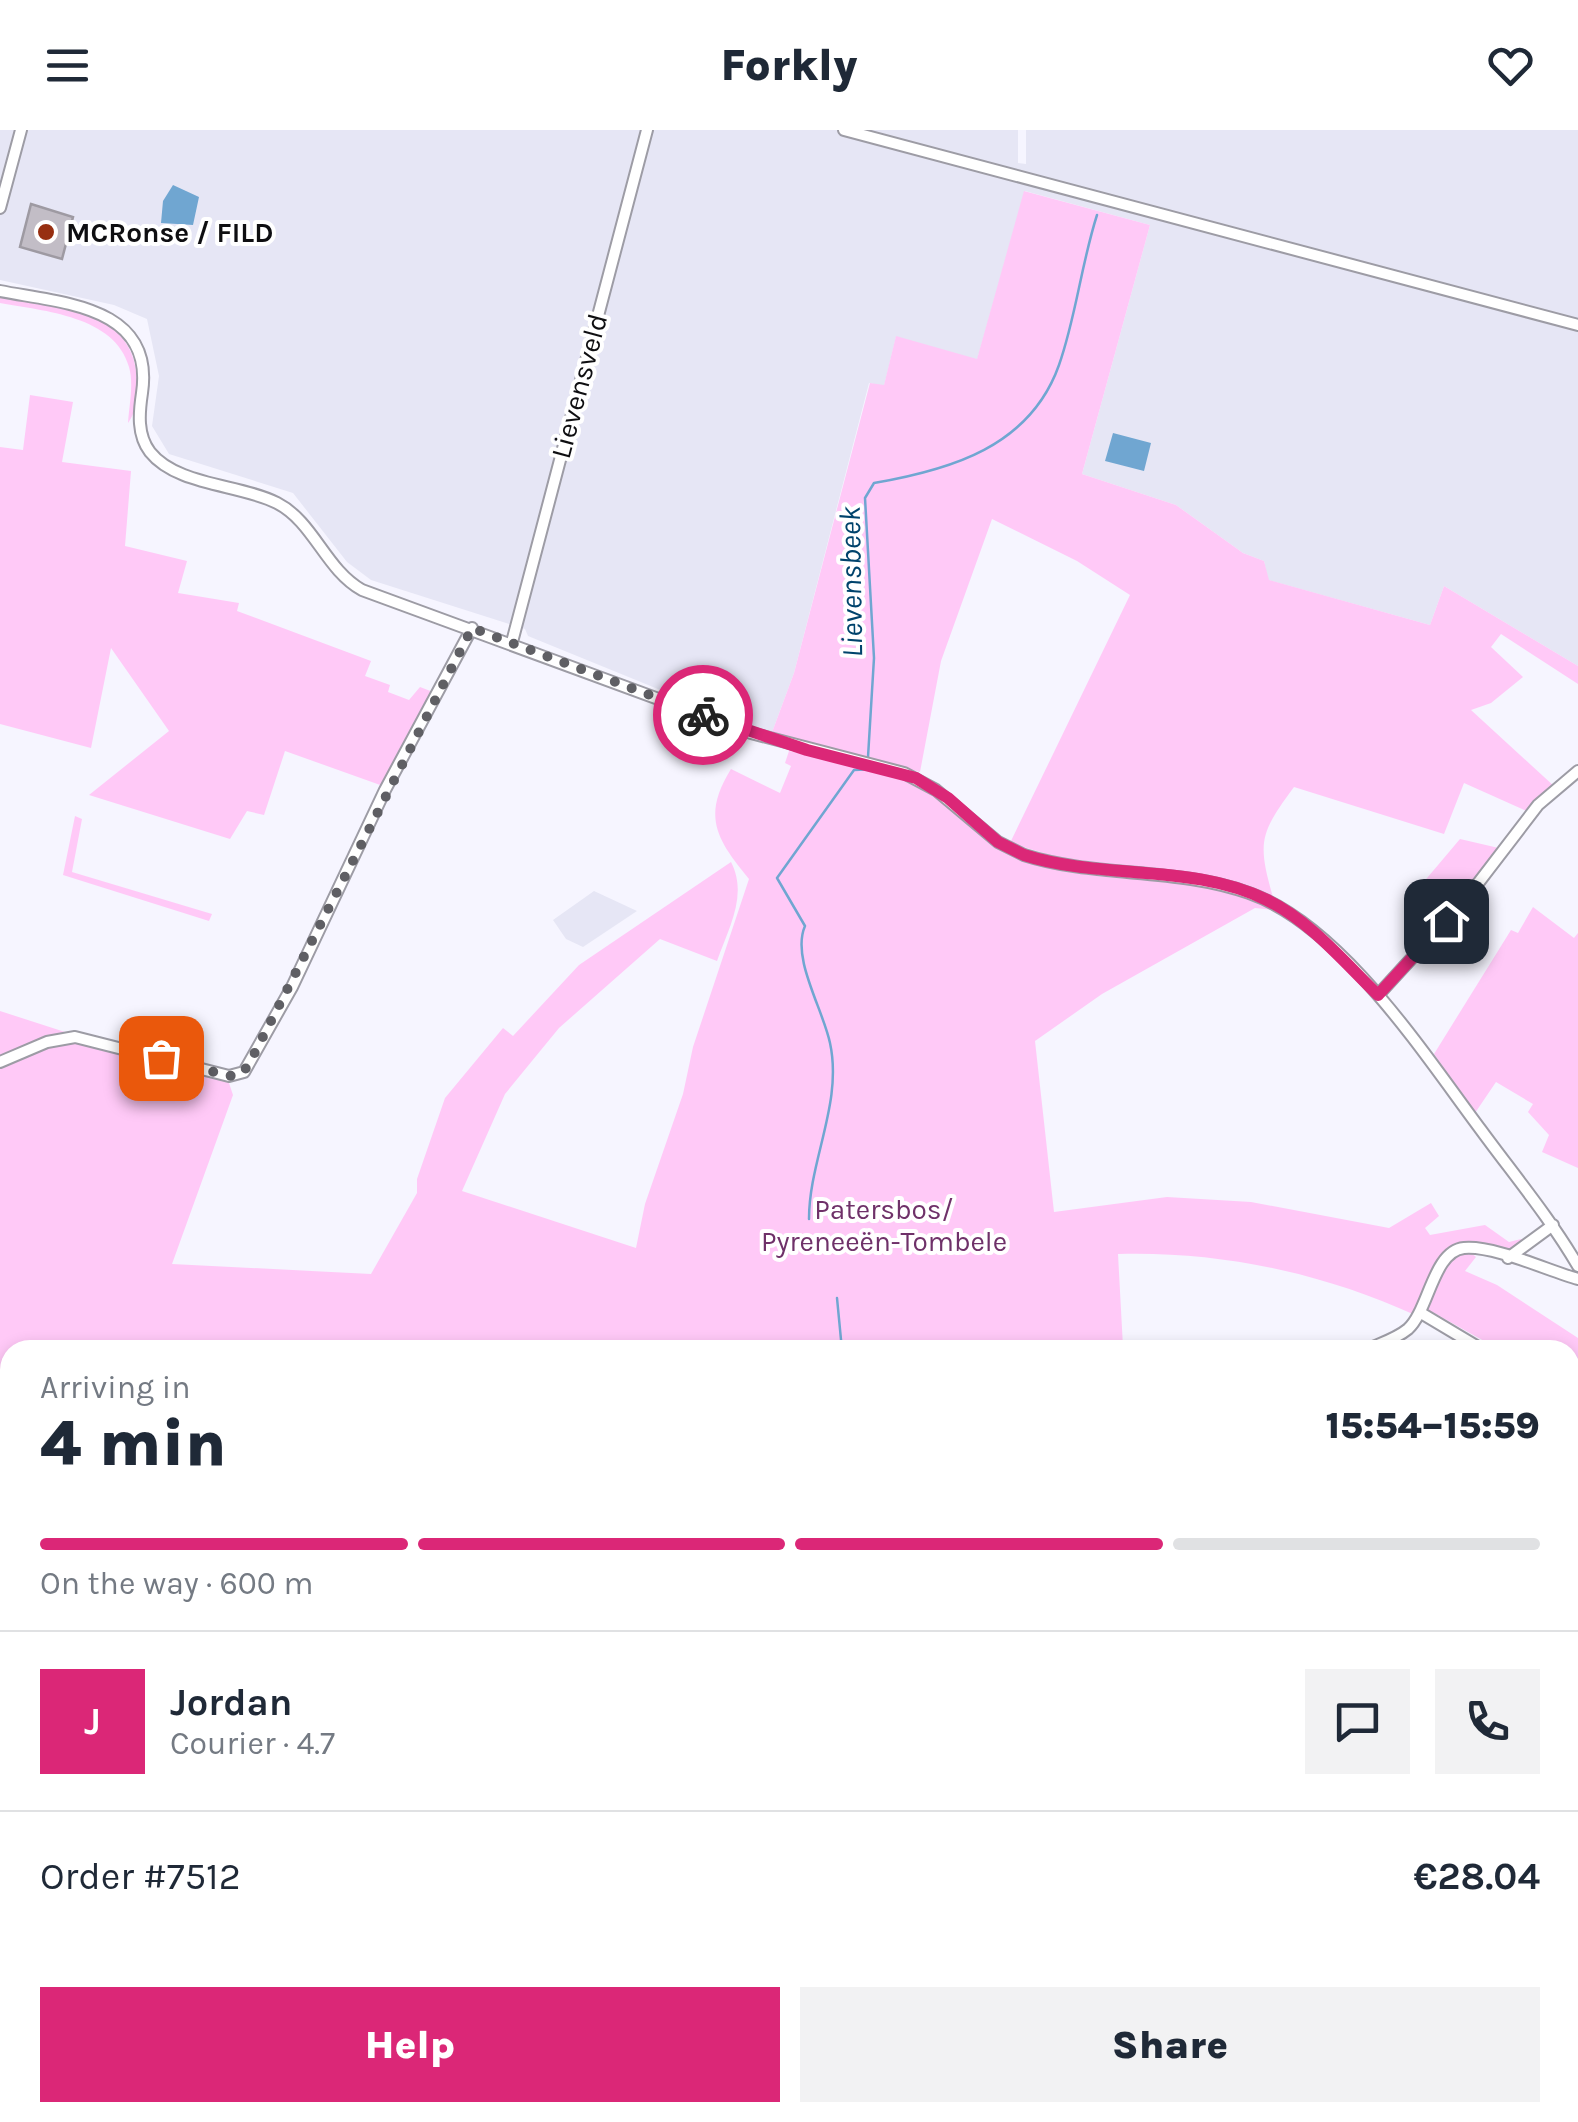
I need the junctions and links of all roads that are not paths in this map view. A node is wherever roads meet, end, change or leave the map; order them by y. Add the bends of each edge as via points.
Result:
1 (21, 130) edge
2 (647, 130) edge
3 (844, 130) edge
4 (0, 208) edge
5 (0, 291) edge
6 (1578, 325) edge
7 (472, 628) junction
8 (512, 642) junction
9 (1578, 771) edge
10 (1378, 995) junction
11 (0, 1062) edge
12 (1553, 1225) junction
13 (1508, 1258) junction
14 (1578, 1266) edge
15 (1578, 1279) edge
16 (1423, 1310) junction
17 (1385, 1340) edge
18 (1468, 1340) edge

1 - 4 street
2 - 8 street, Lievensveld
3 - 6 street
5 - 7 street via 87,308 122,327 142,368 143,437 164,463 276,502 355,586
7 - 8 street
7 - 11 street via 248,1066 235,1077 75,1036
8 - 10 street via 751,733 916,778 1024,855 1202,881 1258,896 1316,934
9 - 10 street via 1538,805 1476,888
10 - 12 street
12 - 13 street
12 - 14 street
13 - 15 street
13 - 16 street via 1464,1248 1450,1254
16 - 17 street
16 - 18 street

